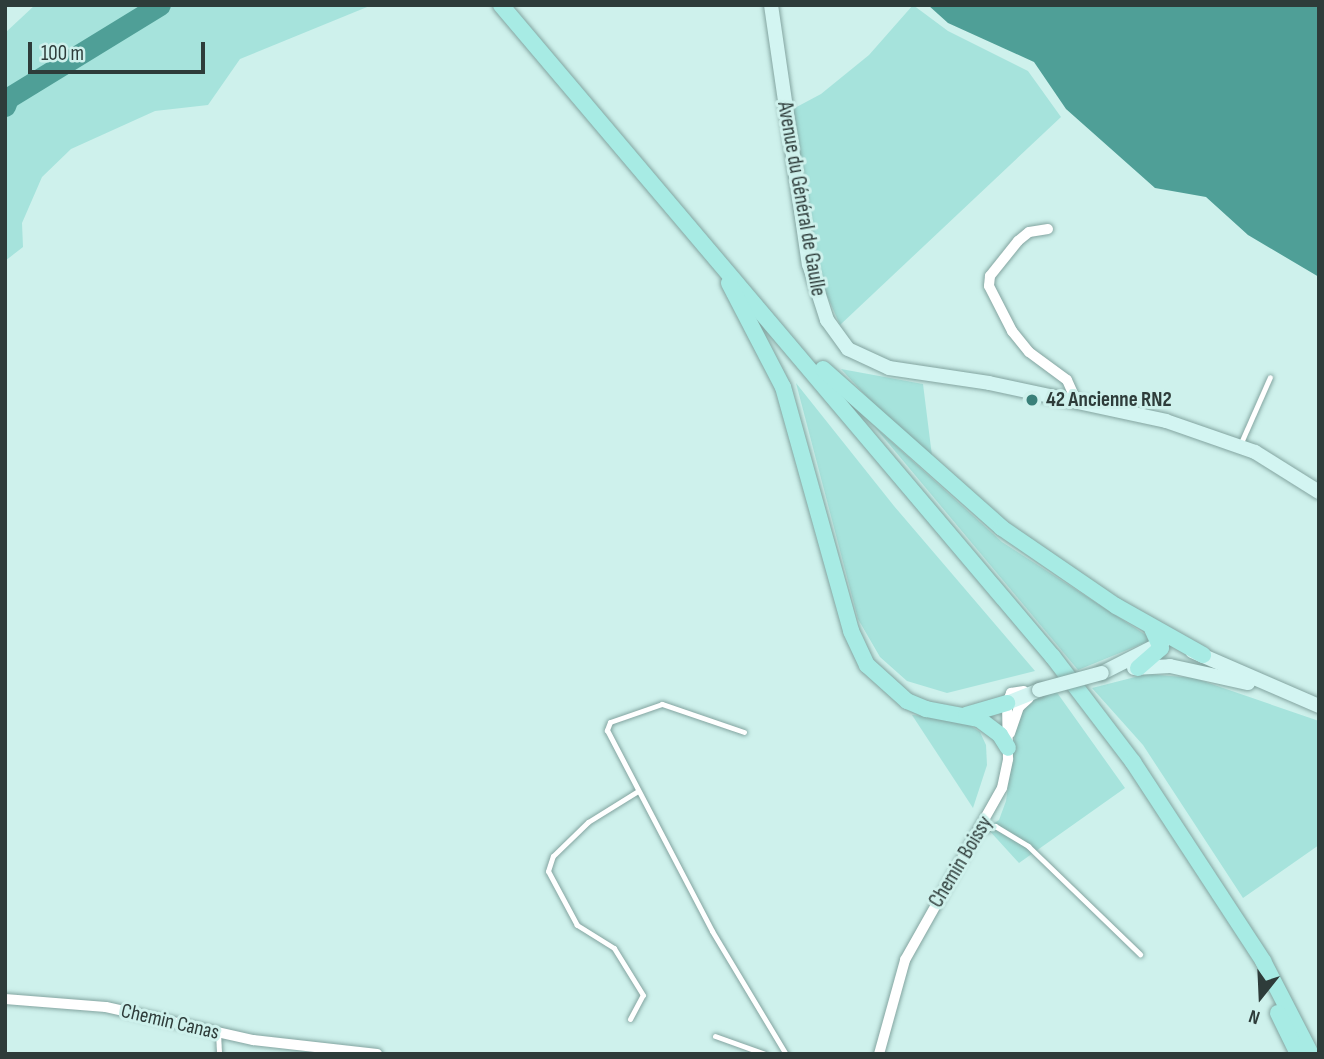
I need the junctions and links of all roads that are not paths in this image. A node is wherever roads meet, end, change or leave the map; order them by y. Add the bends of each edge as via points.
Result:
1 (501, 5) edge
2 (771, 5) edge
3 (1048, 229) dead end
4 (712, 254) junction
5 (784, 334) junction
6 (1270, 377) dead end
7 (1076, 400) junction
8 (1240, 445) junction
9 (1319, 492) edge
10 (1147, 624) junction
11 (1161, 642) junction
12 (1203, 655) junction
13 (1138, 668) junction
14 (1102, 673) junction
15 (1039, 690) junction
16 (1277, 690) junction
17 (1007, 703) junction
18 (1319, 706) edge
19 (966, 715) junction
20 (744, 732) dead end
21 (1008, 748) junction
22 (638, 791) junction
23 (979, 831) junction
24 (1245, 937) junction
25 (1140, 954) dead end
26 (5, 999) edge
27 (630, 1019) dead end
28 (218, 1033) junction
29 (715, 1036) dead end
30 (219, 1054) edge
31 (377, 1054) edge
32 (765, 1054) edge
33 (786, 1054) edge
34 (879, 1054) edge
35 (1298, 1054) edge
36 (1311, 1054) edge

1 - 4 main road
2 - 7 main road, Avenue du Général de Gaulle via 809,264 820,305 835,334 848,349 889,368
3 - 7 street via 1030,232 1018,241 990,276 989,286 1012,331 1029,352 1067,380
4 - 5 main road
4 - 19 main road via 783,387 851,631 862,655 887,686 908,701 926,709
5 - 10 main road via 1002,528
5 - 24 main road via 1096,712
6 - 8 lane
7 - 8 main road, Avenue du Général de Gaulle via 1166,421
8 - 9 main road, Avenue du Général de Gaulle
10 - 11 main road
10 - 12 main road
11 - 12 main road
11 - 13 main road via 1153,659
11 - 14 main road
12 - 16 main road
13 - 14 main road
13 - 16 main road via 1170,666
14 - 15 main road, bridge
15 - 17 main road
15 - 21 street via 1019,707
16 - 18 main road
17 - 19 main road
17 - 21 street, Chemin Boissy
19 - 21 main road via 991,727
20 - 22 lane via 662,704 610,722 608,733
21 - 23 street, Chemin Boissy via 1002,788
22 - 27 lane via 588,822 548,866 548,875 577,925 614,948 643,995
22 - 33 lane via 712,930
23 - 25 lane via 995,826 1028,846
23 - 34 street, Chemin Boissy via 905,960
24 - 35 main road via 1254,966
24 - 36 main road via 1263,961
26 - 28 street, Chemin Canas via 106,1007
28 - 30 lane
28 - 31 street, Chemin Canas
29 - 32 lane

